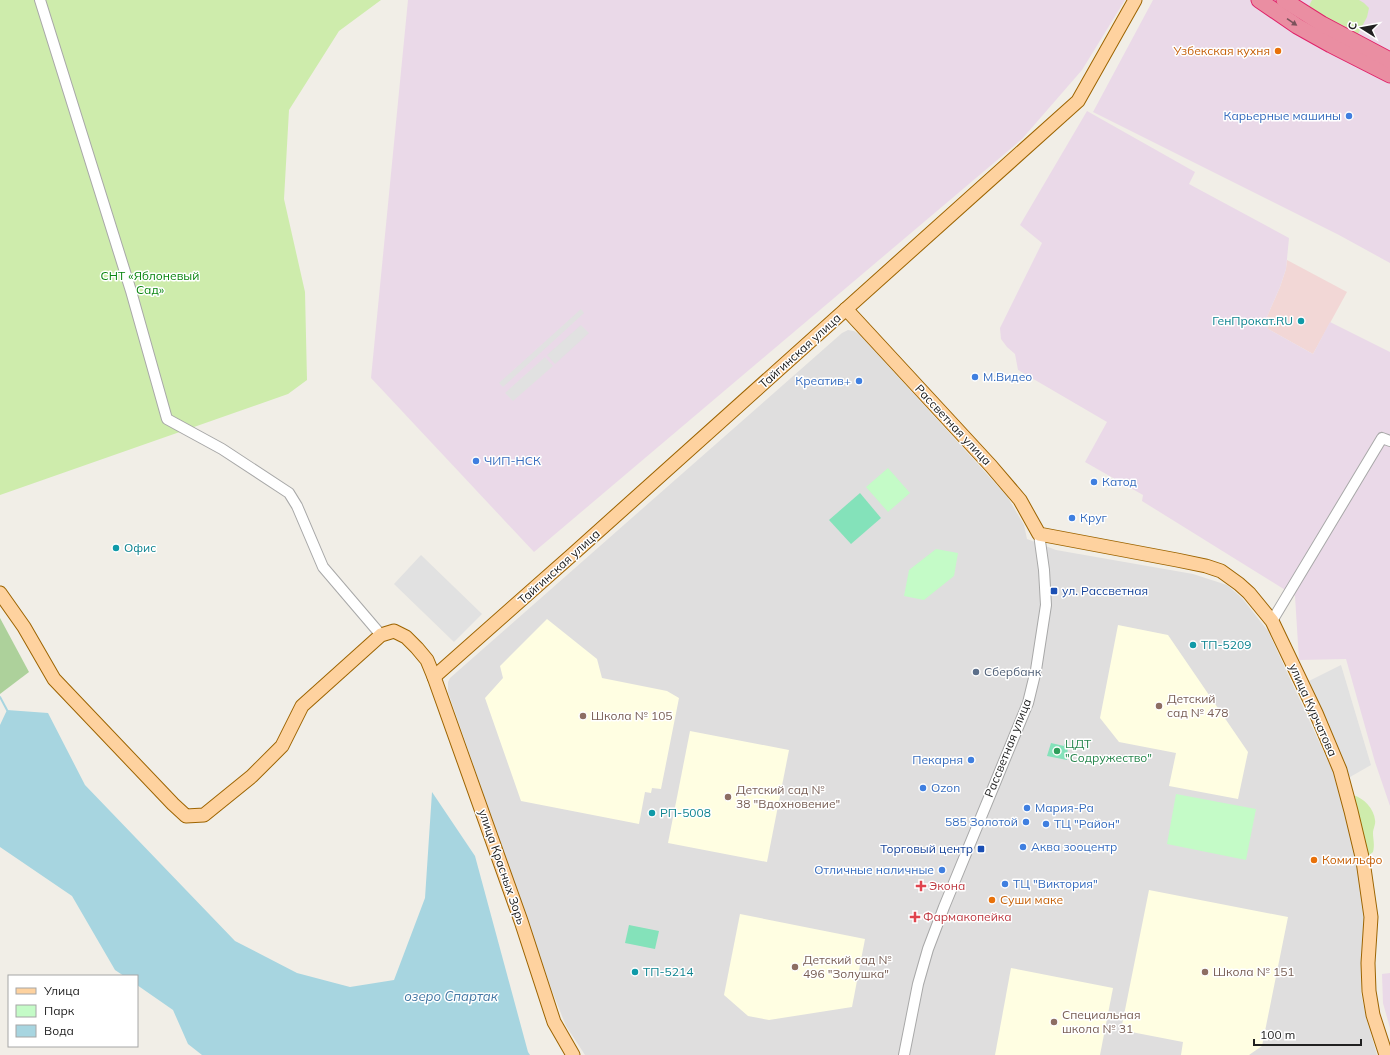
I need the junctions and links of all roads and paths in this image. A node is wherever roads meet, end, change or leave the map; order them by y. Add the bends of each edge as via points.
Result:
1 (40, 0) edge
2 (1135, 0) edge
3 (1260, 0) edge
4 (1284, 0) edge
5 (1334, 39) junction
6 (1390, 60) edge
7 (1390, 75) edge
8 (846, 309) junction
9 (1390, 441) edge
10 (1039, 534) junction
11 (0, 593) edge
12 (1272, 621) junction
13 (381, 635) junction
14 (434, 677) junction
15 (573, 1055) edge
16 (904, 1055) edge
17 (1386, 1055) edge

1 - 13 street via 131,291 167,419 222,449 289,493 323,567
2 - 8 main road, Тайгинская улица via 1078,102
3 -> 5 highway via 1297,26
4 - 5 highway
5 - 6 highway
5 - 7 highway
8 - 10 main road, Рассветная улица via 991,466 1020,500
8 - 14 main road, Тайгинская улица
9 - 12 street via 1382,438
10 - 12 main road, улица Курчатова via 1206,566 1239,584
10 - 16 street, Рассветная улица via 1046,605 1028,703 928,949 918,984
11 - 13 main road via 24,626 54,679 186,816 204,815 252,776 282,746 302,706
12 - 17 main road, улица Курчатова via 1340,770 1352,811 1363,861 1371,917 1369,991 1373,1015
13 - 14 main road, улица Красных Зорь via 394,631 406,637 427,660
14 - 15 main road, улица Красных Зорь via 521,921 554,1022

